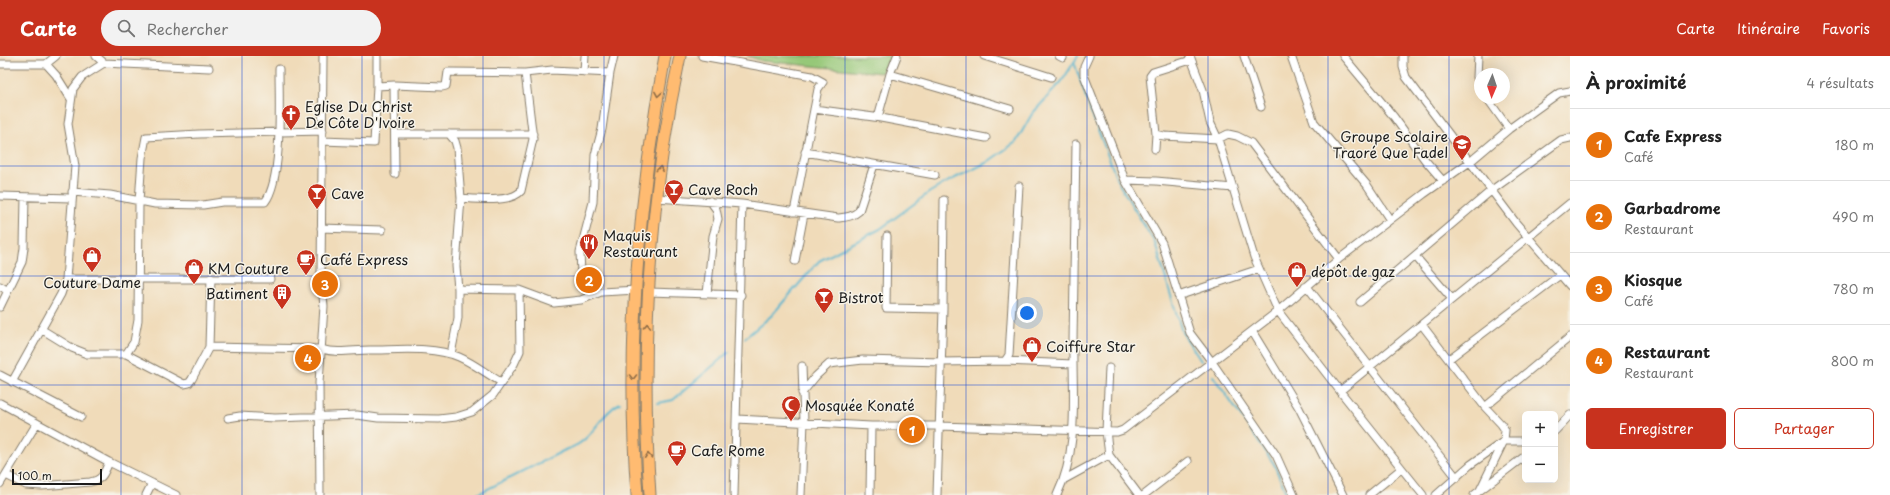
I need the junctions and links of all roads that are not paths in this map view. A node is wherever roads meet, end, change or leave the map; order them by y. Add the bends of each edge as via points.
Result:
1 (56, 56) edge
2 (96, 56) edge
3 (323, 56) edge
4 (377, 56) edge
5 (585, 56) edge
6 (614, 56) edge
7 (665, 56) edge
8 (680, 56) edge
9 (702, 56) edge
10 (897, 56) edge
11 (984, 56) edge
12 (1089, 56) edge
13 (1244, 56) edge
14 (1291, 56) edge
15 (1343, 56) edge
16 (1403, 56) edge
17 (1478, 56) edge
18 (1191, 58) edge
19 (104, 63) junction
20 (0, 64) edge
21 (46, 64) junction
22 (209, 68) dead end
23 (1477, 68) edge
24 (279, 69) dead end
25 (584, 72) junction
26 (525, 73) junction
27 (610, 73) junction
28 (890, 74) junction
29 (1051, 77) dead end
30 (394, 85) junction
31 (377, 86) junction
32 (1570, 91) edge
33 (71, 99) junction
34 (1491, 104) edge
35 (1261, 107) dead end
36 (814, 109) junction
37 (1010, 109) dead end
38 (878, 117) junction
39 (1509, 129) junction
40 (323, 131) junction
41 (278, 132) junction
42 (396, 134) junction
43 (449, 134) junction
44 (533, 134) junction
45 (1156, 134) junction
46 (986, 138) dead end
47 (1570, 138) edge
48 (1218, 139) junction
49 (323, 141) junction
50 (1076, 144) dead end
51 (1156, 149) dead end
52 (805, 152) junction
53 (1471, 161) junction
54 (874, 165) junction
55 (395, 174) dead end
56 (935, 175) dead end
57 (1125, 180) junction
58 (1443, 181) junction
59 (1019, 186) dead end
60 (1233, 188) junction
61 (1492, 190) junction
62 (72, 195) junction
63 (0, 196) edge
64 (25, 197) junction
65 (461, 198) junction
66 (657, 198) junction
67 (944, 200) dead end
68 (710, 201) junction
69 (139, 202) junction
70 (1570, 203) edge
71 (742, 204) junction
72 (794, 212) junction
73 (804, 214) junction
74 (1390, 220) junction
75 (321, 228) junction
76 (382, 230) dead end
77 (887, 236) dead end
78 (1528, 237) junction
79 (1414, 256) junction
80 (1339, 259) junction
81 (795, 261) dead end
82 (1259, 269) junction
83 (581, 273) dead end
84 (1560, 275) junction
85 (210, 278) junction
86 (140, 279) junction
87 (270, 279) dead end
88 (66, 280) junction
89 (0, 286) edge
90 (1570, 286) edge
91 (1305, 287) junction
92 (458, 289) junction
93 (519, 290) junction
94 (637, 290) junction
95 (8, 291) junction
96 (649, 292) junction
97 (707, 294) junction
98 (741, 295) junction
99 (1178, 296) junction
100 (1452, 299) junction
101 (1360, 302) dead end
102 (0, 307) edge
103 (943, 309) junction
104 (1278, 311) junction
105 (1422, 325) junction
106 (41, 329) junction
107 (1252, 331) junction
108 (1570, 337) edge
109 (209, 347) junction
110 (321, 349) junction
111 (126, 354) junction
112 (452, 354) junction
113 (1449, 359) junction
114 (1006, 361) junction
115 (942, 362) junction
116 (1212, 362) junction
117 (1073, 364) junction
118 (802, 366) dead end
119 (1371, 366) junction
120 (1109, 368) dead end
121 (0, 376) edge
122 (12, 382) junction
123 (501, 382) junction
124 (1340, 391) junction
125 (802, 394) junction
126 (0, 403) edge
127 (1485, 406) junction
128 (1570, 415) edge
129 (318, 416) junction
130 (81, 417) dead end
131 (228, 418) dead end
132 (737, 419) junction
133 (804, 422) junction
134 (38, 423) junction
135 (871, 426) junction
136 (940, 426) junction
137 (1558, 427) edge
138 (1074, 429) junction
139 (1106, 431) junction
140 (1504, 441) junction
141 (1522, 441) edge
142 (1109, 455) junction
143 (1522, 458) edge
144 (1188, 461) dead end
145 (109, 462) junction
146 (1401, 469) junction
147 (6, 474) junction
148 (1457, 478) junction
149 (1065, 479) junction
150 (152, 483) junction
151 (0, 484) edge
152 (1480, 490) junction
153 (146, 495) edge
154 (176, 495) edge
155 (320, 495) edge
156 (637, 495) edge
157 (650, 495) edge
158 (734, 495) edge
159 (801, 495) edge
160 (870, 495) edge
161 (937, 495) edge
162 (1057, 495) edge
163 (1139, 495) edge
164 (1144, 495) edge
165 (1294, 495) edge
166 (1343, 495) edge
167 (1369, 495) edge
168 (1423, 495) edge
169 (1436, 495) edge
170 (1474, 495) edge

1 - 21 street
2 - 19 street
3 - 40 street
4 - 31 street
5 - 25 street
6 - 27 street
7 -> 94 main road via 643,201
66 -> 8 main road
9 - 36 street via 812,76 823,82 818,90
10 - 28 street
11 - 29 street
12 - 57 street via 1084,67 1084,75
13 - 35 street
14 - 74 street via 1314,122 1367,185
15 - 58 street
16 - 53 street via 1402,67 1406,77
17 - 23 street
18 - 45 street via 1153,72 1150,76
18 - 48 street via 1203,90 1210,122
19 - 22 street
19 - 33 street via 82,77 73,90
20 - 21 street
21 - 33 street
24 - 41 street
25 - 26 street via 552,70
25 - 27 street
26 - 30 street via 448,72 446,86 442,87
26 - 44 street
27 - 83 street via 596,155 593,202 580,252
28 - 37 street
28 - 38 street
30 - 31 street
30 - 42 street
31 - 49 street via 374,143
32 - 39 street via 1559,93
33 - 62 street via 68,124 75,166
34 - 39 street
36 - 38 street
36 - 52 street
38 - 46 street
39 - 53 street
40 - 41 street
40 - 49 street
41 - 69 street via 146,137
41 - 69 street via 274,180 265,202 222,202 203,205
42 - 43 street
42 - 55 street
43 - 44 street
43 - 65 street via 457,148
44 - 65 street via 519,194 508,198
45 - 48 street
45 - 51 street
47 - 61 street via 1561,140
48 - 60 street
48 - 80 street via 1228,134 1251,143
49 - 75 street
50 - 117 street
52 - 54 street
52 - 72 street
53 - 58 street
53 - 61 street
54 - 56 street
54 - 73 street via 862,204 854,215 838,218
57 - 60 street
57 - 99 street via 1162,243
58 - 74 street
59 - 114 street via 1009,355
60 - 82 street
61 - 78 street
61 - 79 street
62 - 64 street
62 - 69 street via 110,195
62 - 88 street
63 - 64 street
64 - 95 street via 22,262
65 - 92 street via 456,266
66 - 68 street
66 - 96 main road
67 - 103 street
68 - 71 street
68 - 97 street via 716,209 718,219 713,236
69 - 86 street
70 - 78 street
71 - 72 street
71 - 98 street
72 - 73 street
73 - 81 street
74 - 80 street
75 - 76 street
75 - 110 street via 324,306
77 - 103 street via 886,308
78 - 84 street
78 - 100 street
79 - 100 street
79 - 101 street
80 - 91 street
82 - 99 street
82 - 104 street
84 - 90 street
84 - 113 street
85 - 86 street
85 - 87 street
85 - 109 street
86 - 88 street
86 - 111 street via 134,342
88 - 106 street
89 - 95 street
91 - 104 street
91 - 119 street
92 - 93 street
92 - 112 street via 458,318
93 - 94 street via 554,303 581,300 601,292
93 - 123 street via 520,351
94 -> 156 main road via 633,352
95 - 102 street
96 - 97 street
157 -> 96 main road via 646,409
97 - 98 street
98 - 132 street
99 - 116 street via 1190,333
100 - 105 street
103 - 115 street
104 - 107 street
104 - 124 street
105 - 113 street
105 - 119 street
106 - 111 street via 87,354
106 - 122 street
107 - 116 street
107 - 166 street via 1299,408
108 - 127 street
109 - 110 street
109 - 111 street via 192,379 184,384
110 - 112 street via 337,352 428,350
110 - 129 street
112 - 123 street
113 - 127 street
114 - 115 street
114 - 117 street
115 - 125 street via 863,360 829,364
115 - 136 street
116 - 139 street via 1123,430
116 - 165 street via 1276,455
117 - 138 street
118 - 125 street
119 - 124 street
119 - 148 street
120 - 139 street
121 - 122 street
122 - 130 street
123 - 129 street via 493,395 483,404 472,412 456,417 439,419
124 - 146 street
125 - 133 street
126 - 134 street
127 - 140 street via 1505,430
128 - 137 street
129 - 131 street
129 - 155 street
132 - 133 street
132 - 158 street
133 - 135 street
133 - 159 street
134 - 145 street
134 - 147 street
135 - 136 street
135 - 160 street
136 - 138 street
136 - 161 street
138 - 139 street
138 - 149 street
139 - 142 street
140 - 141 street
140 - 148 street via 1470,465
140 - 152 street
142 - 149 street
142 - 163 street
143 - 152 street
144 - 164 street
145 - 147 street via 101,478 90,482 26,485
145 - 150 street
146 - 167 street
146 - 168 street
147 - 151 street
148 - 169 street
149 - 162 street
150 - 153 street
150 - 154 street
152 - 170 street

